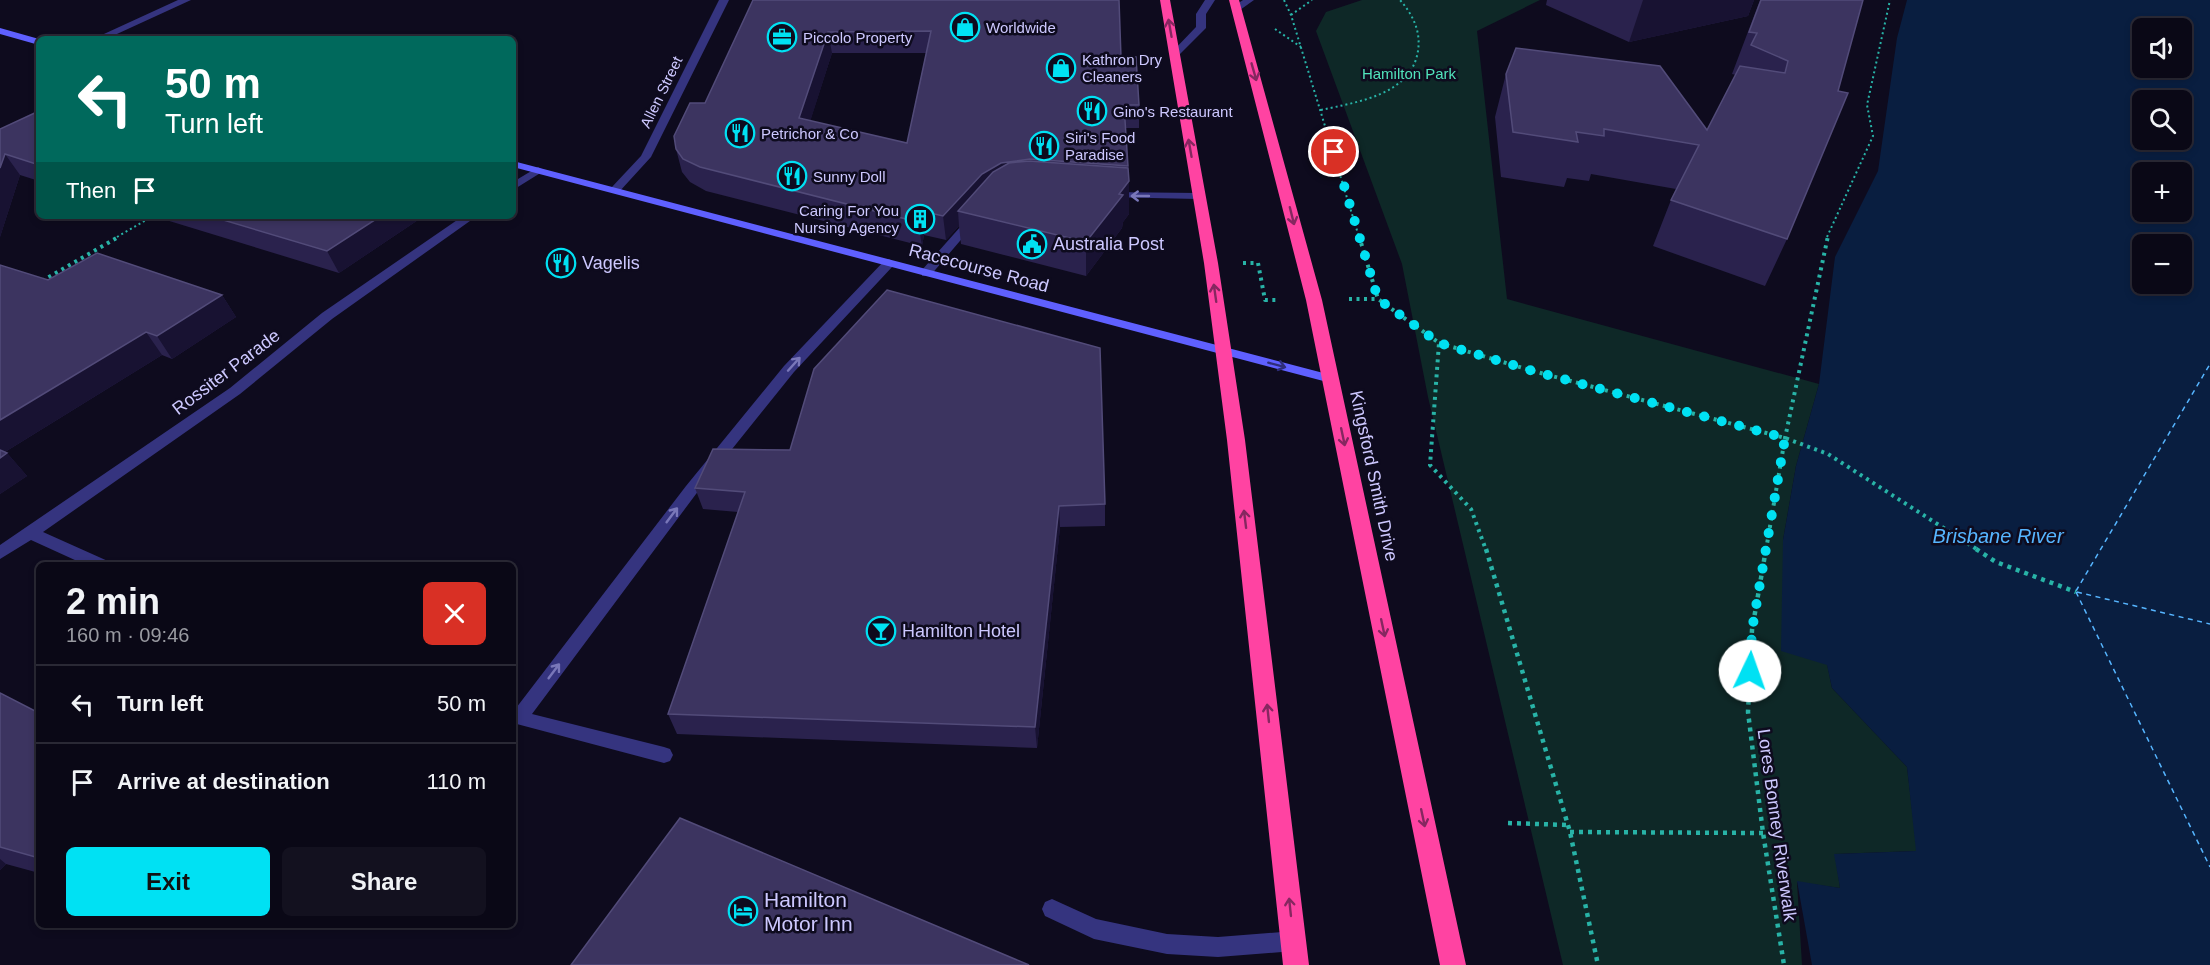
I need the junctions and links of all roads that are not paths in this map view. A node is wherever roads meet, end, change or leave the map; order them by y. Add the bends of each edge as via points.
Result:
1 (186, 0) edge
2 (724, 0) edge
3 (1165, 0) edge
4 (1210, 0) edge
5 (1249, 0) edge
6 (1235, 4) edge
7 (0, 31) edge
8 (105, 36) edge
9 (36, 41) edge
10 (1174, 55) junction
11 (516, 165) edge
12 (538, 170) junction
13 (516, 185) edge
14 (615, 190) junction
15 (1096, 195) edge
16 (1198, 196) junction
17 (982, 208) edge
18 (467, 219) edge
19 (889, 263) junction
20 (926, 273) junction
21 (1223, 351) junction
22 (1331, 379) junction
23 (29, 532) junction
24 (0, 553) edge
25 (95, 562) edge
26 (664, 754) dead end
27 (1052, 909) dead end
28 (1294, 941) junction
29 (1296, 965) edge
30 (1453, 965) edge

1 - 8 street
2 - 14 street, Allen Street via 646,157
10 -> 3 highway
4 - 10 street via 1201,14 1201,28
5 - 6 street
6 -> 22 highway, Kingsford Smith Drive via 1278,159
7 - 9 street
16 -> 10 highway
11 - 12 street, Racecourse Road
12 - 13 street
12 - 14 street, Racecourse Road
14 - 19 street, Racecourse Road
16 -> 15 street
21 -> 16 highway
17 - 20 street
18 - 23 street, Rossiter Parade via 327,316 235,392
19 - 20 street, Racecourse Road
26 -> 19 street via 519,718 774,387
20 - 21 street, Racecourse Road
21 -> 22 street, Racecourse Road
28 -> 21 highway
22 -> 30 highway, Kingsford Smith Drive
23 - 24 street, Rossiter Parade
23 - 25 street
27 - 28 street via 1094,929 1167,944 1218,947
28 - 29 highway

